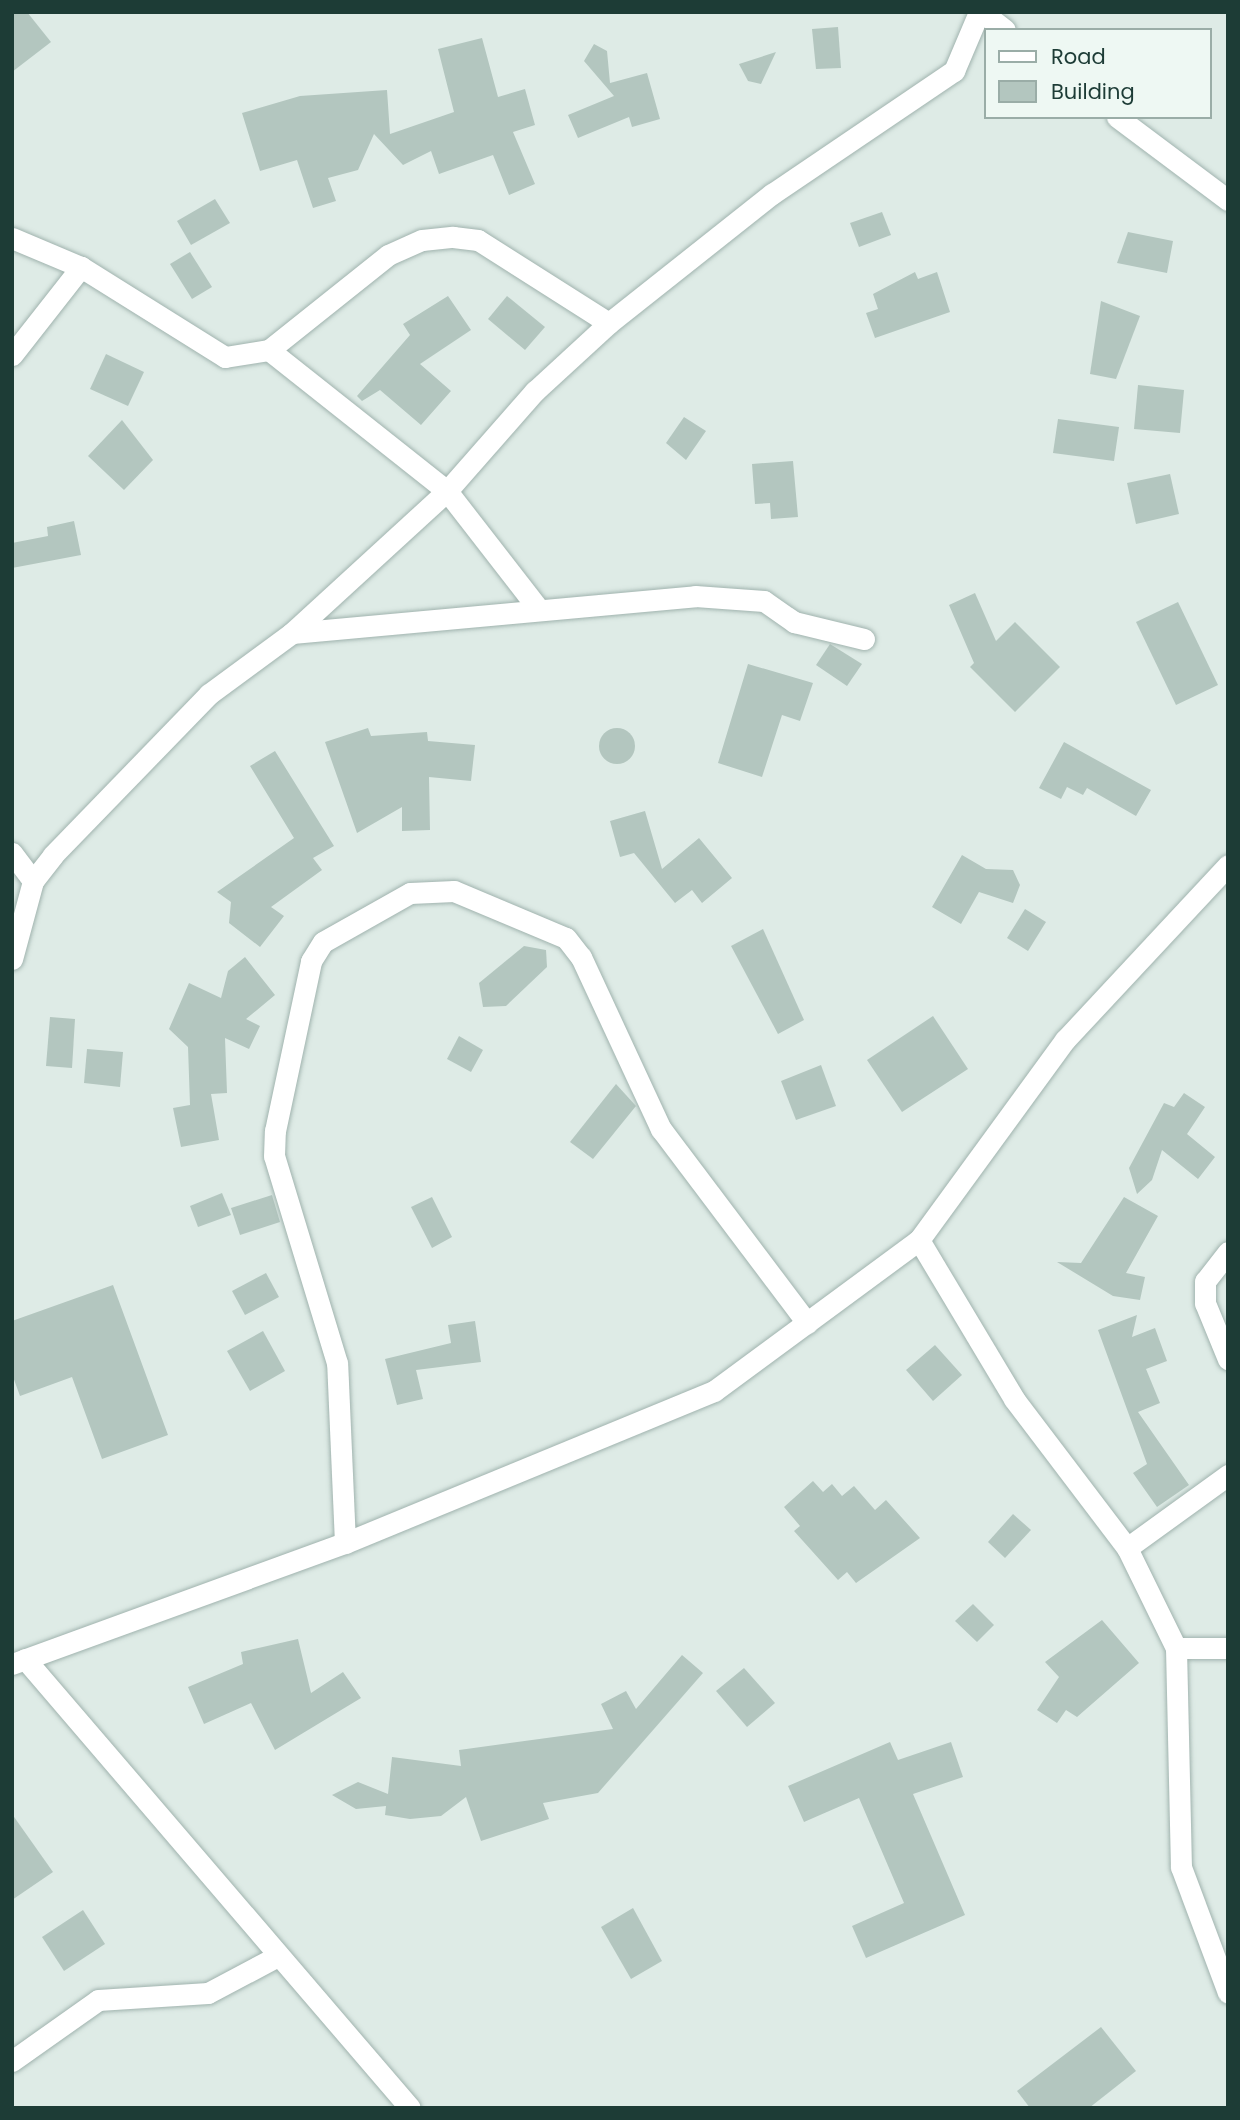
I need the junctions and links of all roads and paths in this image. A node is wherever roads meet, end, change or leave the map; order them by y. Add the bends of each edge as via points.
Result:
1 (981, 12) edge
2 (1002, 28) edge
3 (1119, 119) edge
4 (1228, 200) edge
5 (12, 238) edge
6 (81, 267) junction
7 (609, 323) junction
8 (269, 350) junction
9 (12, 355) edge
10 (447, 491) junction
11 (537, 607) junction
12 (292, 633) junction
13 (864, 639) dead end
14 (12, 853) edge
15 (1227, 866) edge
16 (33, 881) junction
17 (12, 959) edge
18 (919, 1240) junction
19 (1228, 1252) edge
20 (807, 1323) junction
21 (1228, 1359) edge
22 (1228, 1475) edge
23 (345, 1543) junction
24 (1127, 1548) junction
25 (1176, 1648) junction
26 (1228, 1648) edge
27 (19, 1661) edge
28 (278, 1956) junction
29 (1228, 1993) edge
30 (12, 2061) edge
31 (410, 2108) edge

1 - 2 street
1 - 7 street via 954,71 772,194
3 - 4 street
5 - 6 street
6 - 8 street via 225,357
6 - 9 street
7 - 8 street via 478,240 453,237 422,240 388,254
7 - 10 street via 535,391
8 - 10 street
10 - 11 street
10 - 12 street
11 - 12 street
11 - 13 street via 743,598 777,607 794,622
12 - 16 street via 209,694
14 - 16 street
15 - 18 street via 1065,1040
16 - 17 street
18 - 20 street
18 - 24 street via 1014,1399
19 - 21 street via 1205,1281 1205,1303
20 - 23 street via 714,1391 670,1413
20 - 23 street via 661,1129 581,957 566,938 454,891 410,893 323,942 311,961 275,1131 274,1156 337,1363
22 - 24 street
23 - 27 street
24 - 25 street
25 - 26 street
25 - 29 street via 1181,1867
27 - 28 street
28 - 30 street via 208,1993 98,2000
28 - 31 street

